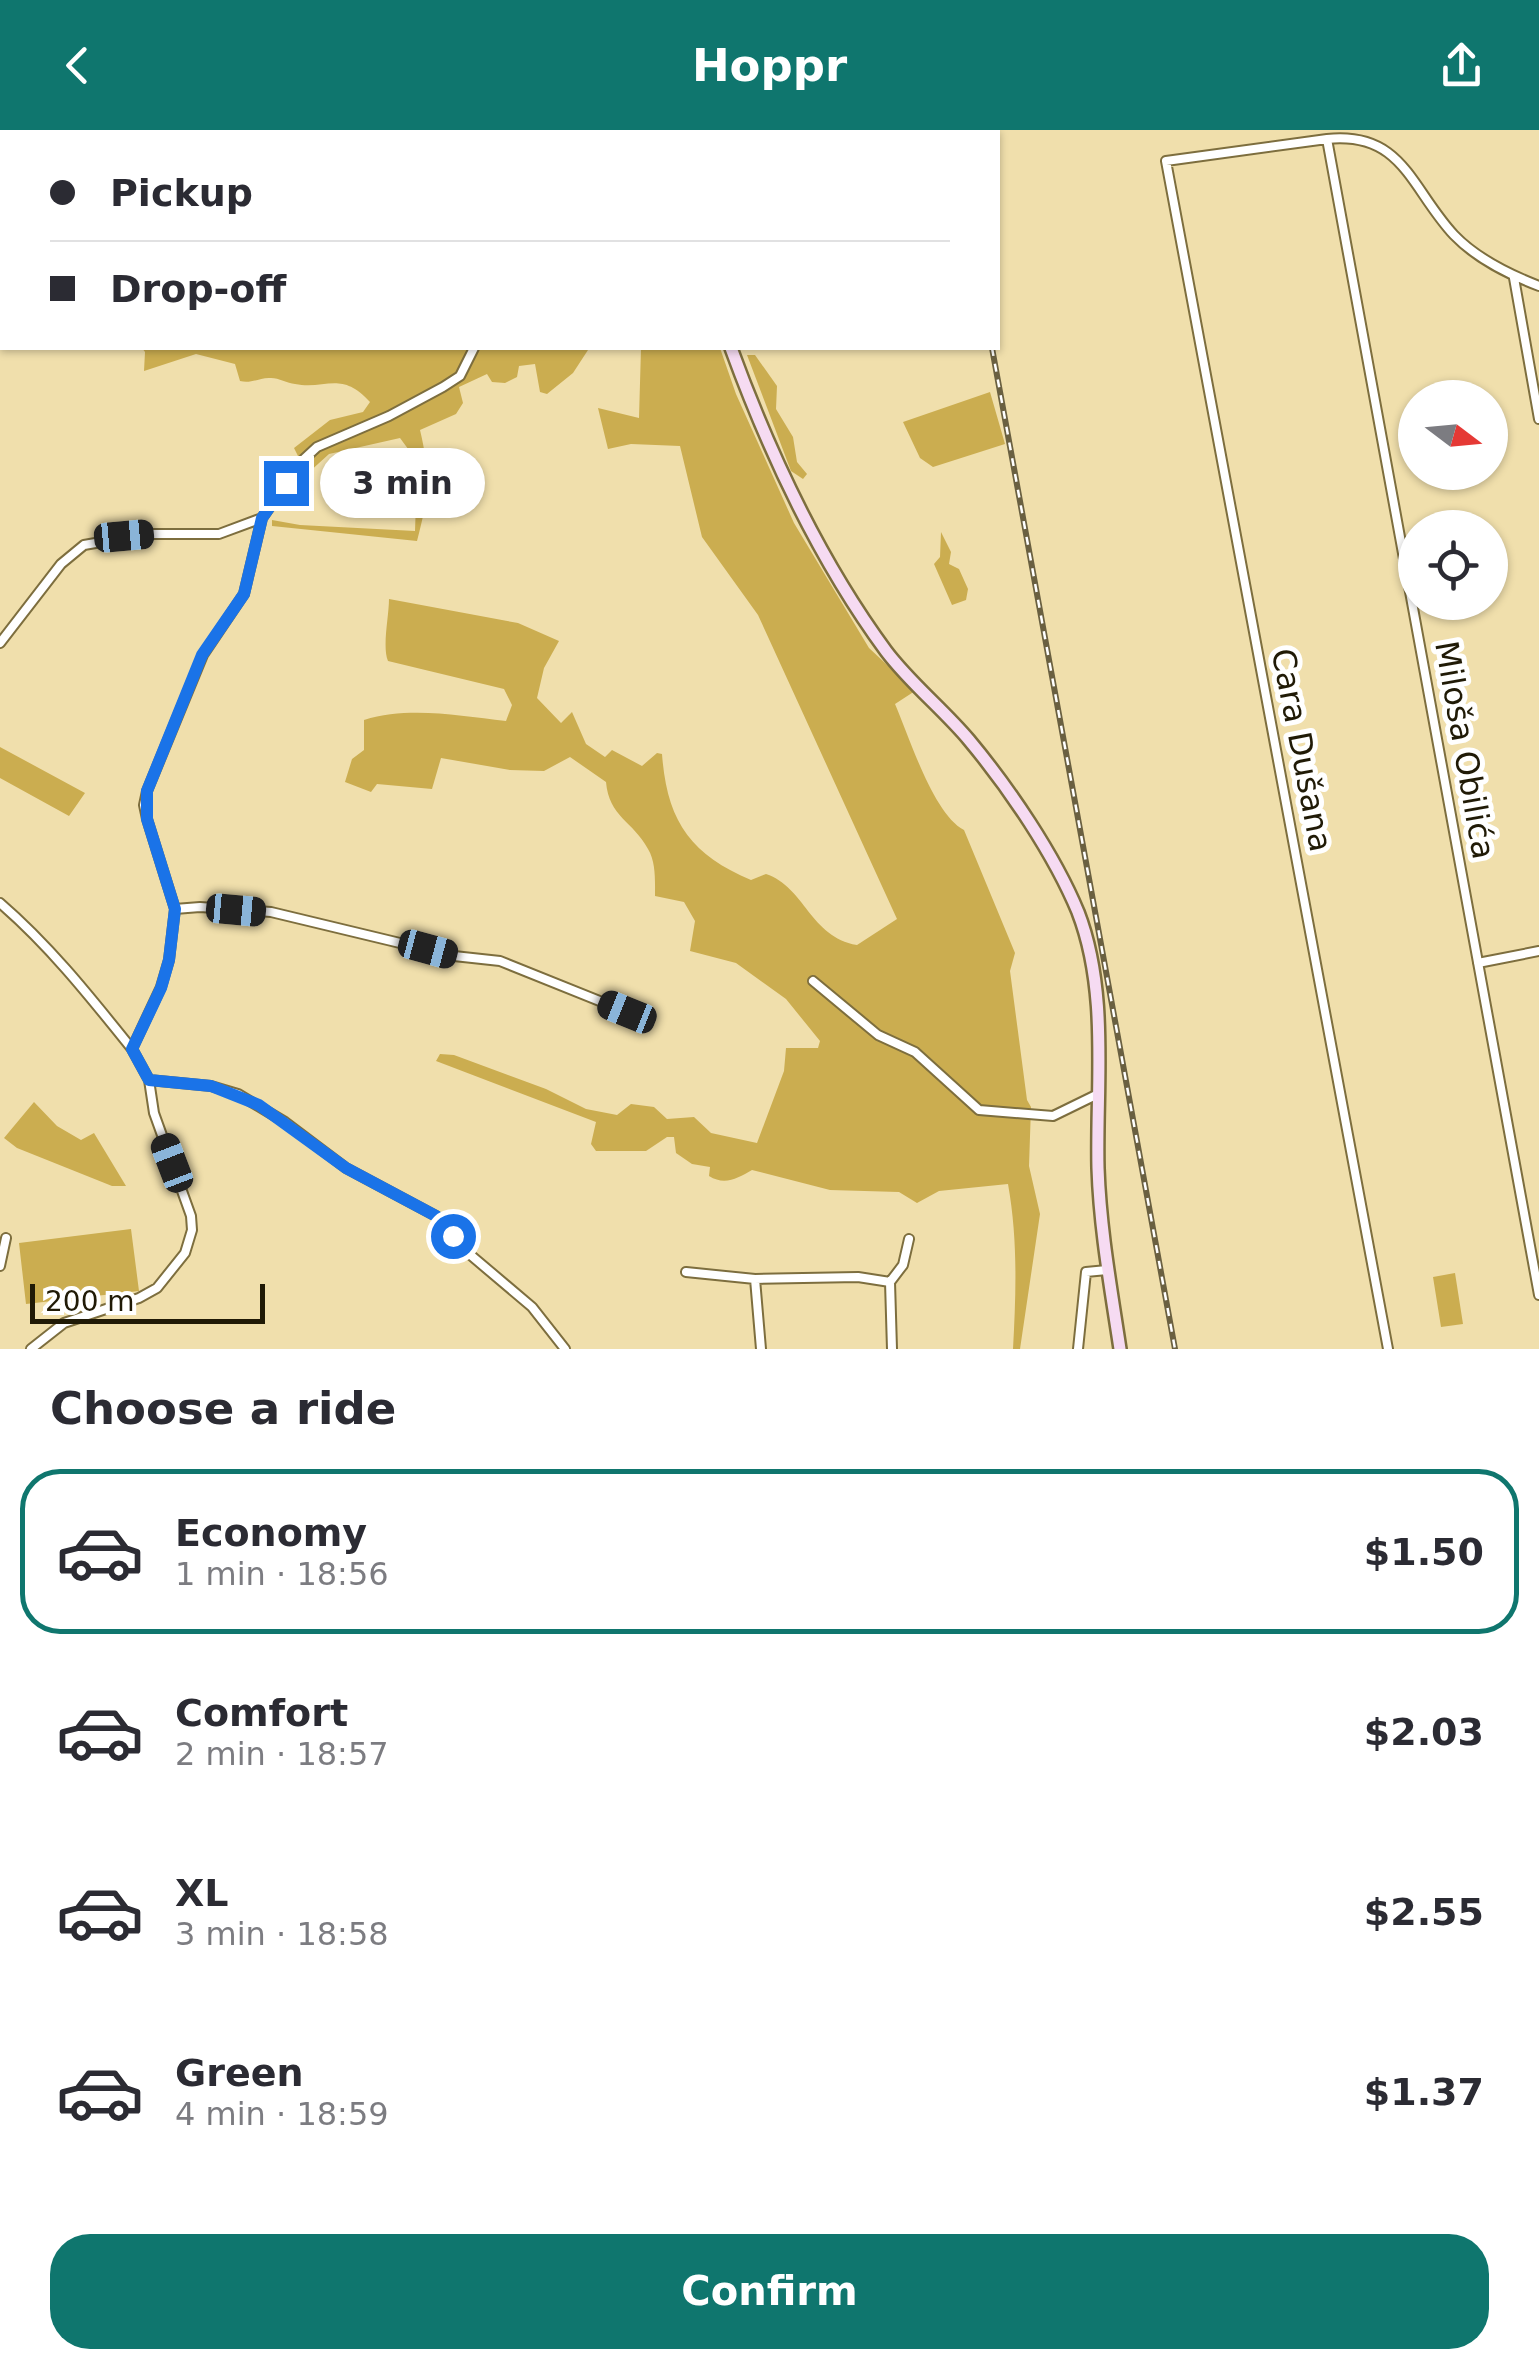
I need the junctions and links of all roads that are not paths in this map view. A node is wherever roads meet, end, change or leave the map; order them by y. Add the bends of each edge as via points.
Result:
1 (1327, 139) junction
2 (1514, 278) junction
3 (1539, 286) edge
4 (473, 350) edge
5 (731, 350) edge
6 (1539, 419) edge
7 (262, 518) junction
8 (0, 643) edge
9 (0, 904) edge
10 (175, 909) junction
11 (1539, 952) edge
12 (1478, 963) junction
13 (813, 981) dead end
14 (627, 1012) dead end
15 (118, 1032) junction
16 (139, 1032) junction
17 (132, 1049) junction
18 (149, 1080) junction
19 (1098, 1094) junction
20 (6, 1238) dead end
21 (909, 1239) dead end
22 (0, 1266) edge
23 (1107, 1270) junction
24 (686, 1272) dead end
25 (755, 1278) junction
26 (890, 1282) junction
27 (1539, 1295) edge
28 (31, 1349) edge
29 (565, 1349) edge
30 (761, 1349) edge
31 (892, 1349) edge
32 (1078, 1349) edge
33 (1120, 1349) edge
34 (1388, 1349) edge

1 - 2 street via 1358,138 1386,149 1451,232
1 - 12 street, Miloša Obilića
1 - 34 street, Cara Dušana via 1166,160
2 - 3 street
2 - 6 street
4 - 7 street via 460,376 443,387 317,447
5 - 19 main road via 813,532 848,592 888,653 988,764 1062,878 1079,915 1094,980
7 - 8 street via 219,534 147,534 84,545 60,564
7 - 10 street via 244,594 202,655 147,791 147,819
9 - 15 street
10 - 14 street via 271,912 500,962
10 - 16 street via 161,988
11 - 12 street
12 - 27 street, Miloša Obilića
13 - 19 street via 878,1035 915,1052 979,1110 1053,1116
15 - 16 street
15 - 17 street
16 - 17 street
17 - 18 street
18 - 28 street via 191,1216 185,1253 158,1288 64,1323
18 - 29 street via 238,1094 346,1168 436,1216 532,1307
19 - 23 main road
20 - 22 street
21 - 26 street via 903,1265
23 - 32 street via 1086,1272
23 - 33 main road
24 - 25 street
25 - 26 street
25 - 30 street
26 - 31 street

